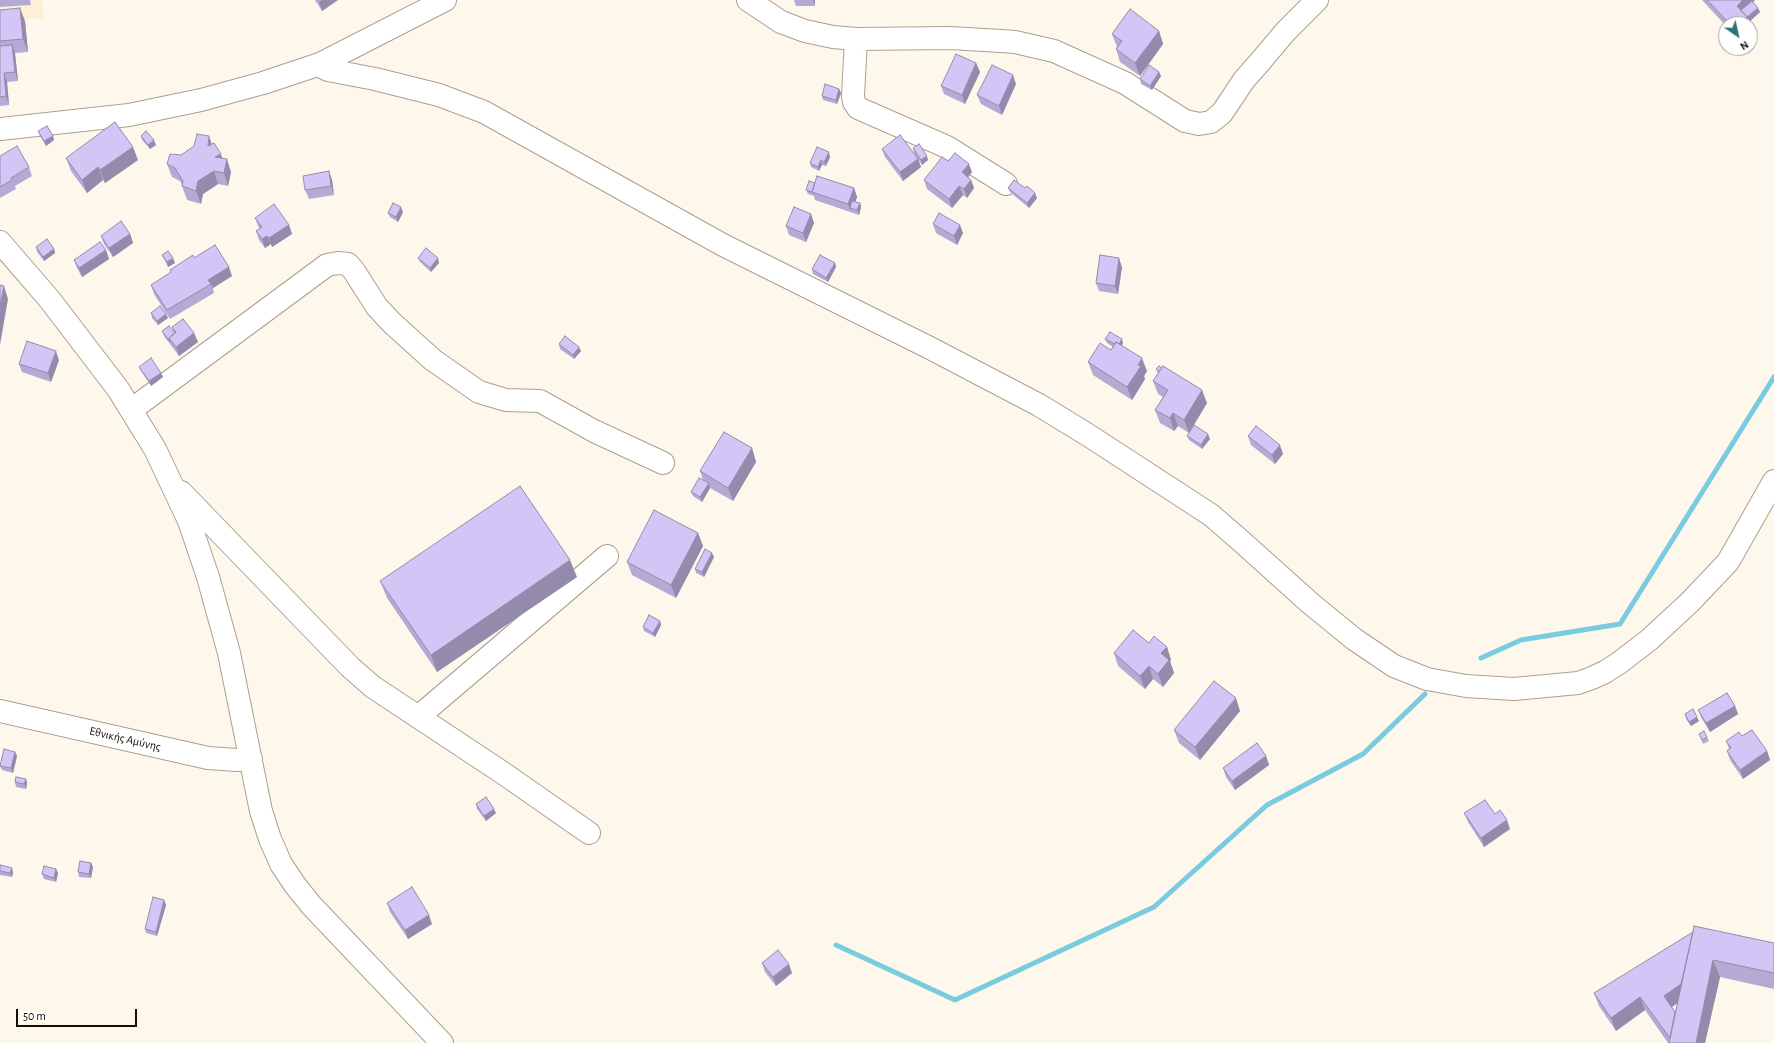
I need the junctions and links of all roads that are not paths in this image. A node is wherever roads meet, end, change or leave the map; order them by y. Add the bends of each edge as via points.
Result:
1 (445, 0) edge
2 (748, 0) edge
3 (1317, 0) edge
4 (856, 39) junction
5 (320, 64) junction
6 (0, 129) edge
7 (1006, 184) dead end
8 (0, 242) edge
9 (131, 410) junction
10 (663, 463) dead end
11 (170, 481) junction
12 (1774, 482) edge
13 (607, 556) dead end
14 (0, 711) edge
15 (418, 717) junction
16 (250, 759) junction
17 (589, 833) dead end
18 (442, 1043) edge

1 - 5 street
2 - 4 street via 773,18 791,26 819,35
3 - 4 street via 1286,31 1244,80 1222,113 1211,122 1199,124 1185,121 1125,83 1066,55 1044,48 993,40
4 - 7 street via 854,102 858,108 947,147
5 - 6 street via 263,83 153,111 112,118
5 - 12 street via 328,70 446,97 484,112 723,245 1039,405 1211,515 1310,604 1371,651 1394,666 1427,679 1466,686 1514,689 1578,683 1605,672 1649,640 1728,562
8 - 9 street via 78,335
9 - 10 street via 327,265 338,263 348,264 377,307 392,323 433,360 479,392 506,400 540,400 594,431
9 - 11 street via 155,449
11 - 15 street via 350,667 373,687
11 - 16 street via 189,522 208,577 229,653
13 - 15 street
14 - 16 street, Εθνικής Αμύνης via 208,758
15 - 17 street
16 - 18 street via 266,826 287,874 311,905

